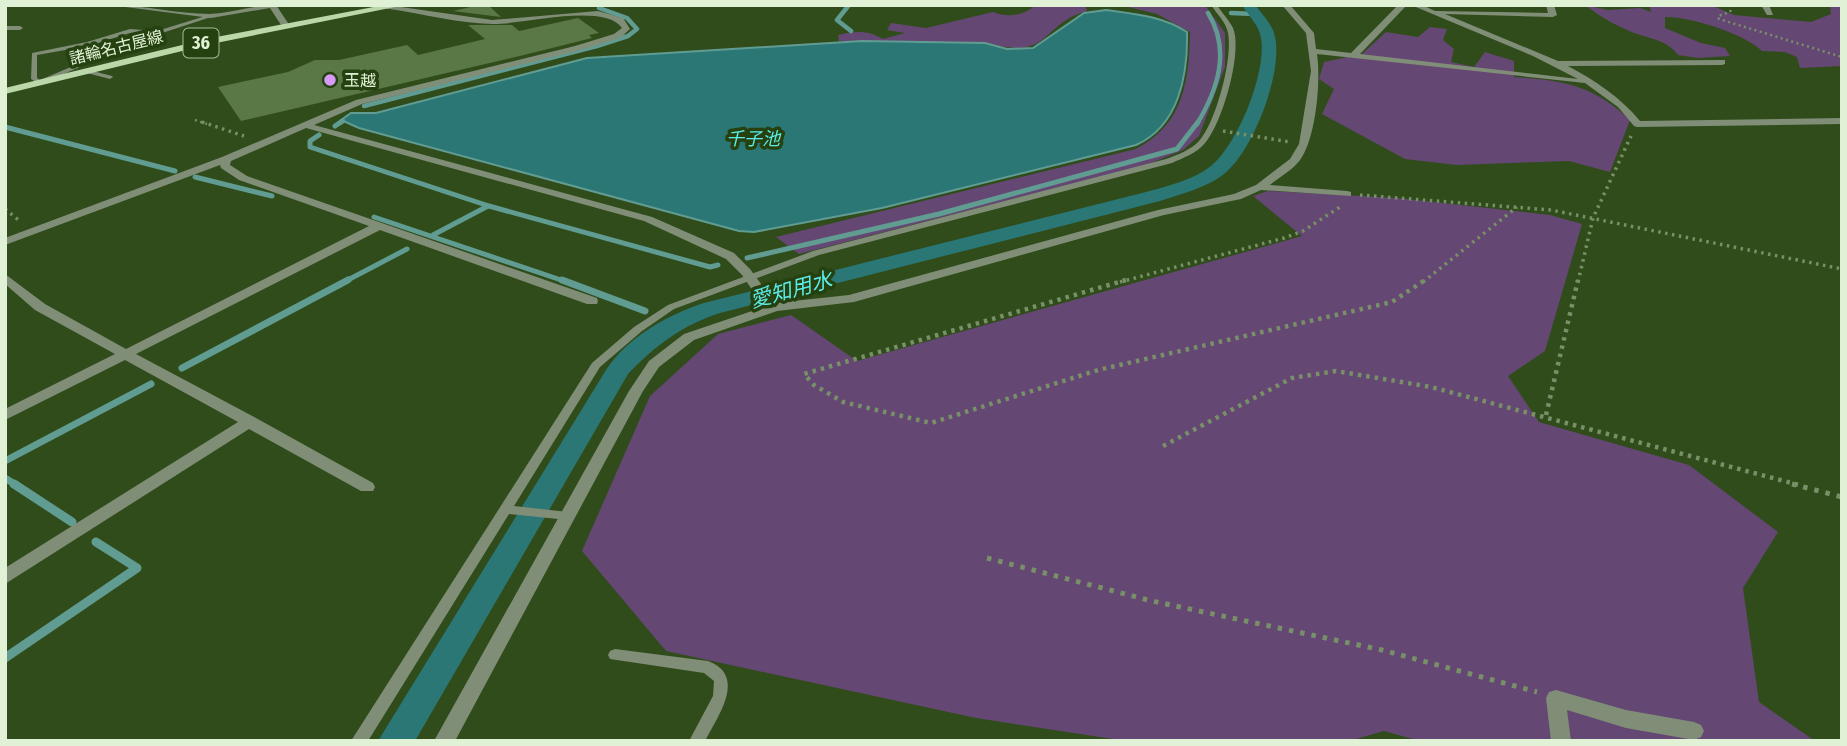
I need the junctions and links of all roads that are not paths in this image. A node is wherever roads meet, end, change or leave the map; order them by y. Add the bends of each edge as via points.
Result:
1 (114, 5) edge
2 (1214, 5) edge
3 (1286, 5) edge
4 (1403, 5) edge
5 (1415, 5) edge
6 (1550, 5) edge
7 (395, 6) edge
8 (1430, 12) junction
9 (211, 16) junction
10 (286, 26) junction
11 (5, 28) edge
12 (20, 28) dead end
13 (157, 33) junction
14 (1313, 51) junction
15 (1353, 56) junction
16 (1722, 62) dead end
17 (1554, 64) junction
18 (85, 71) junction
19 (110, 77) dead end
20 (40, 82) junction
21 (1587, 83) junction
22 (5, 91) edge
23 (1842, 121) edge
24 (305, 125) junction
25 (226, 159) junction
26 (1260, 187) junction
27 (1347, 194) road end
28 (379, 226) junction
29 (5, 242) edge
30 (5, 278) edge
31 (754, 284) junction
32 (592, 301) dead end
33 (770, 305) junction
34 (126, 353) junction
35 (5, 415) edge
36 (251, 421) junction
37 (367, 486) dead end
38 (504, 509) junction
39 (568, 516) junction
40 (5, 577) edge
41 (615, 654) dead end
42 (1694, 731) dead end
43 (359, 741) edge
44 (444, 741) edge
45 (697, 741) edge
46 (1561, 741) edge

1 - 9 street
2 - 31 lane via 1233,40 1212,129 1195,148 1169,161 816,253
3 - 14 street via 1310,33
4 - 15 street
5 - 8 street
6 - 8 street via 1553,15
7 - 10 main road, 諸輪名古屋線 / 36
7 - 24 street via 492,22 598,13 620,20 626,29 578,48 359,103
8 - 17 street
9 - 10 street via 272,5
9 - 13 lane
10 - 18 main road, 諸輪名古屋線 / 36
11 - 12 lane
13 - 20 lane
13 - 20 lane via 130,30 34,54 34,79
14 - 15 street
14 - 26 street via 1315,71 1304,144 1294,161
15 - 21 street
16 - 17 street
17 - 21 street
18 - 19 lane
18 - 20 main road, 諸輪名古屋線 / 36
20 - 22 main road, 諸輪名古屋線 / 36
21 - 23 street via 1630,113 1637,124
24 - 25 street
24 - 31 street via 649,219 730,256
25 - 28 street via 225,166 243,178
25 - 29 street
26 - 27 street
26 - 33 street via 1237,197 1162,212 850,299
28 - 32 street
28 - 34 street
30 - 34 street via 40,307
31 - 33 street
31 - 38 lane via 671,307 610,351 596,365
33 - 39 street via 689,337 654,364
34 - 35 street
34 - 36 street
36 - 37 street
36 - 40 street
38 - 39 lane
38 - 43 lane
39 - 44 street
41 - 45 lane via 708,667 721,679 720,696
42 - 46 street via 1626,719 1556,698

